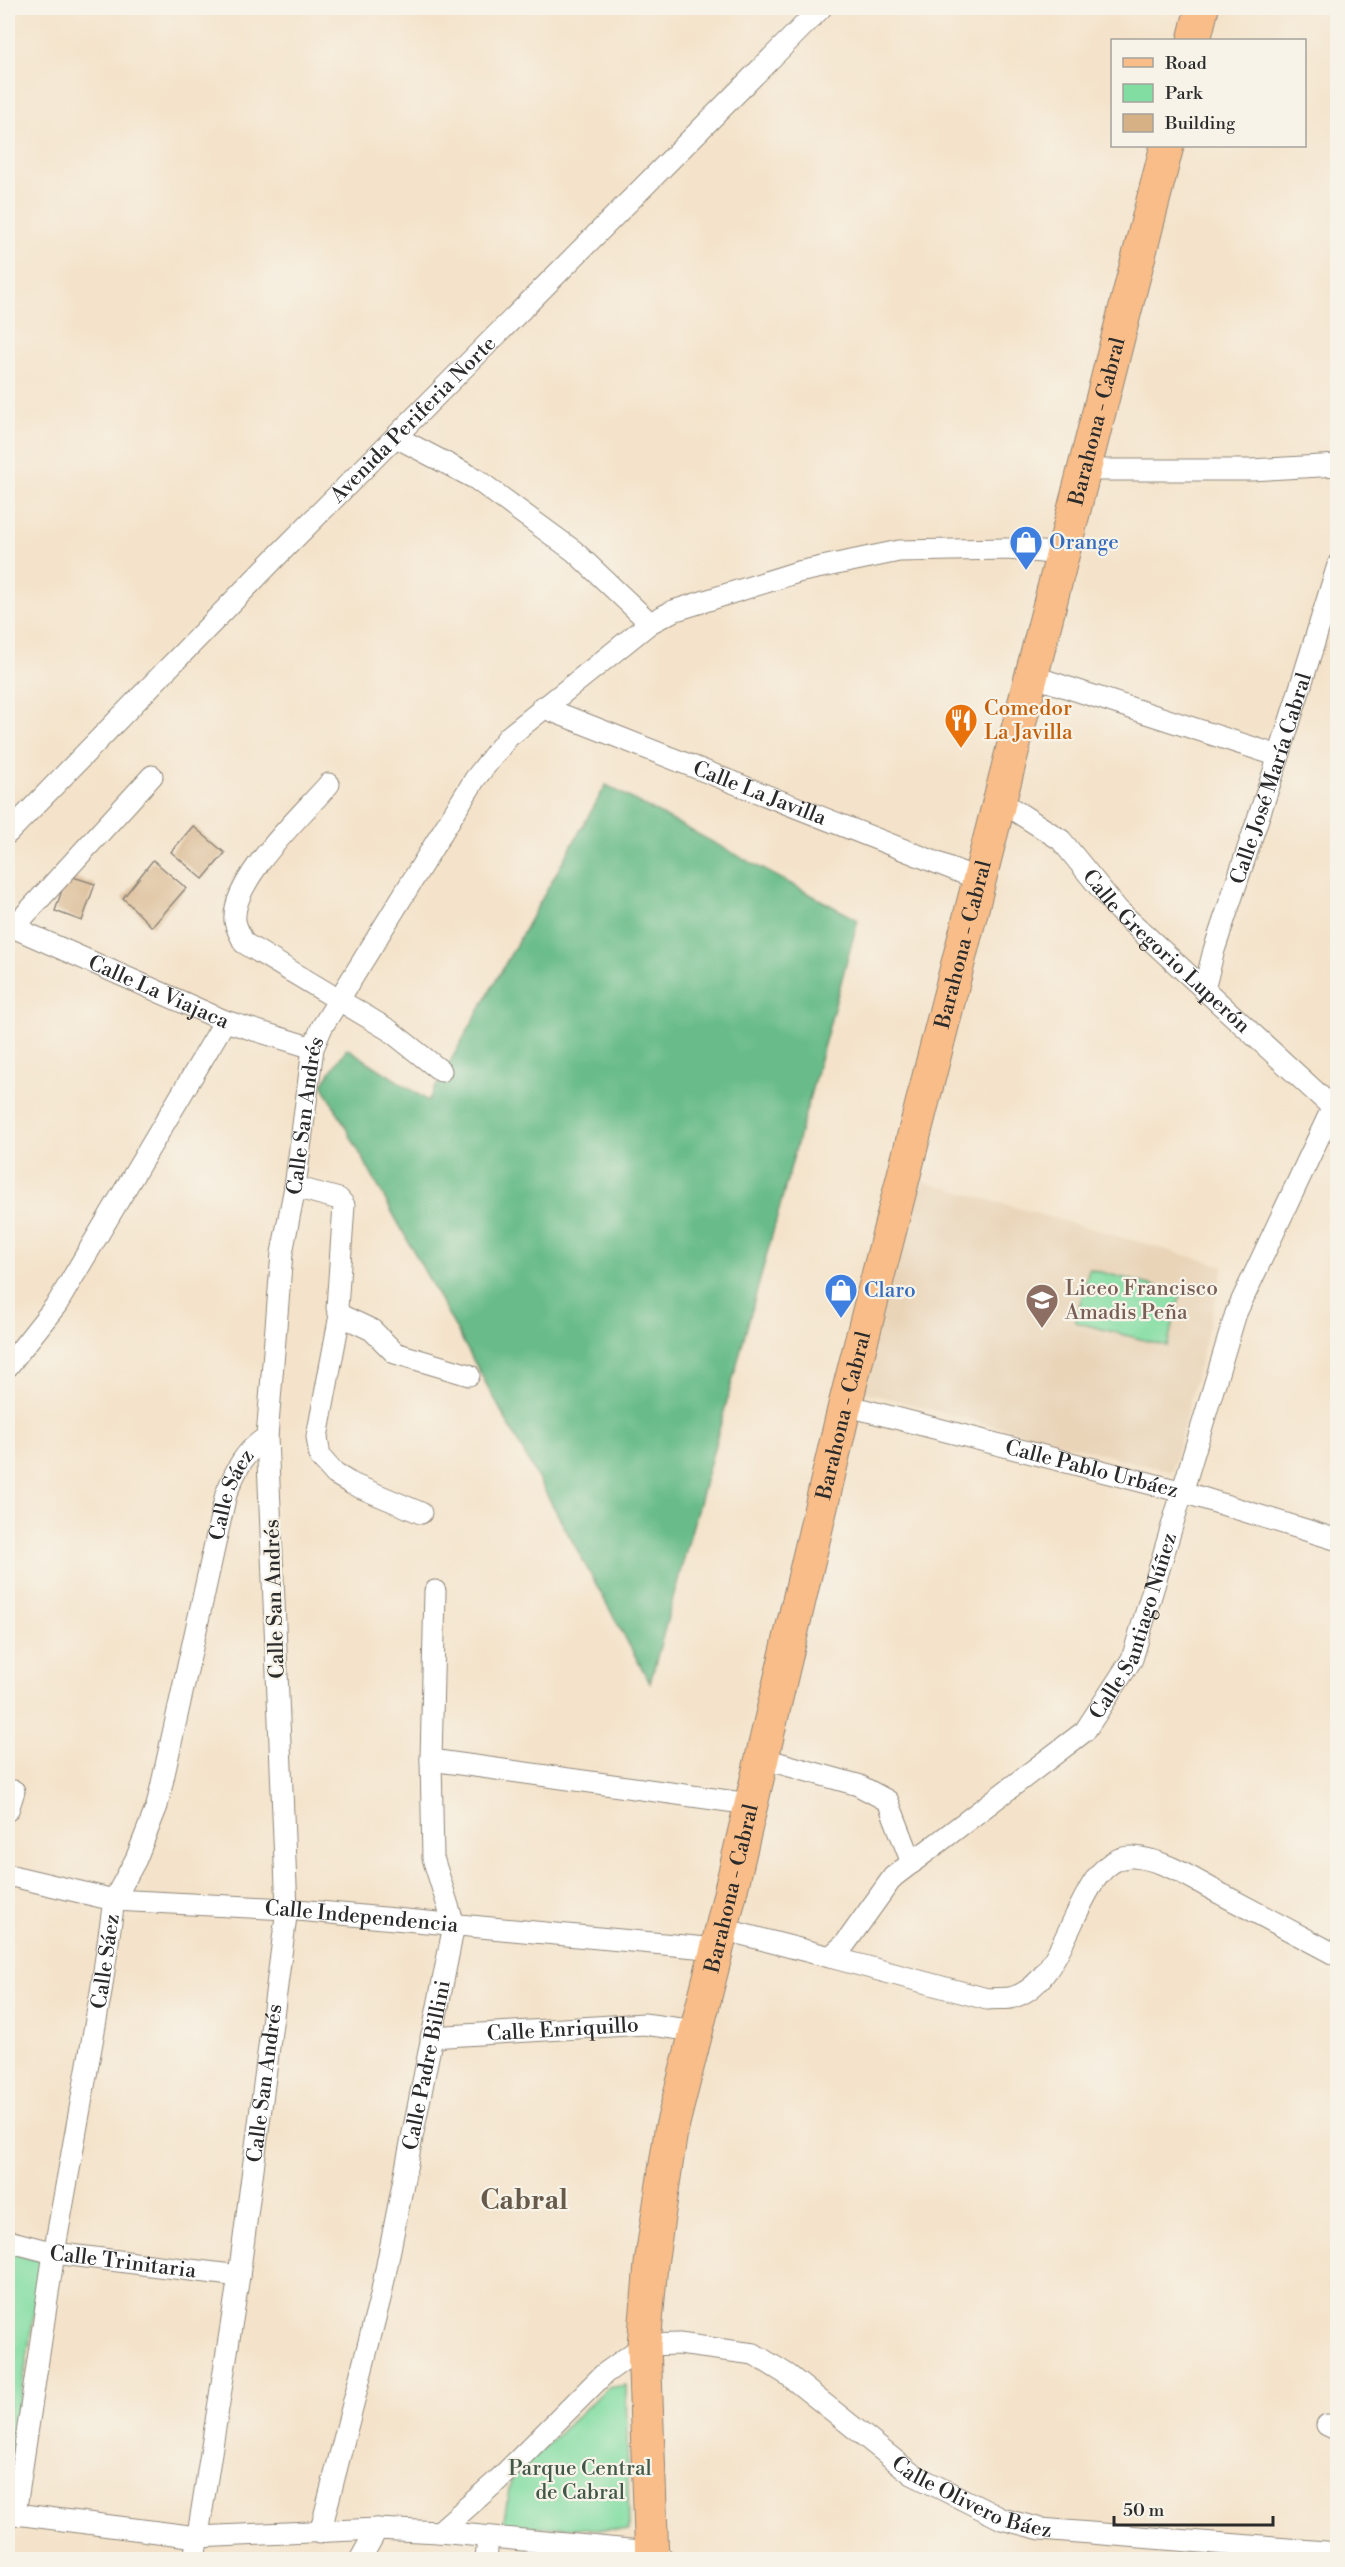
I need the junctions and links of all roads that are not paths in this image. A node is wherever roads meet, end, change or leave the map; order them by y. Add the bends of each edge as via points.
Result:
1 (821, 8) edge
2 (1202, 8) edge
3 (1194, 39) edge
4 (1167, 147) edge
5 (396, 437) junction
6 (1338, 465) edge
7 (1086, 470) junction
8 (1064, 554) junction
9 (1338, 565) edge
10 (651, 623) junction
11 (1032, 676) junction
12 (542, 707) junction
13 (1279, 756) junction
14 (152, 776) dead end
15 (329, 784) dead end
16 (1000, 801) junction
17 (8, 833) edge
18 (978, 879) junction
19 (10, 927) edge
20 (1204, 990) junction
21 (339, 1000) junction
22 (225, 1021) junction
23 (313, 1048) junction
24 (441, 1071) dead end
25 (1334, 1101) edge
26 (295, 1187) junction
27 (340, 1315) junction
28 (8, 1366) edge
29 (469, 1375) dead end
30 (845, 1406) junction
31 (267, 1437) junction
32 (1183, 1492) junction
33 (421, 1513) dead end
34 (1338, 1540) edge
35 (435, 1591) dead end
36 (761, 1758) junction
37 (431, 1760) junction
38 (750, 1804) junction
39 (912, 1863) junction
40 (8, 1875) edge
41 (114, 1900) junction
42 (287, 1909) junction
43 (454, 1925) junction
44 (720, 1939) junction
45 (1338, 1956) edge
46 (830, 1958) junction
47 (696, 2031) junction
48 (431, 2037) junction
49 (8, 2241) edge
50 (54, 2253) junction
51 (239, 2276) junction
52 (644, 2345) junction
53 (11, 2514) edge
54 (377, 2529) junction
55 (439, 2532) junction
56 (321, 2533) junction
57 (197, 2537) junction
58 (488, 2537) junction
59 (1338, 2553) edge
60 (656, 2557) edge
61 (194, 2559) edge
62 (360, 2559) edge
63 (371, 2559) edge
64 (486, 2559) edge

1 - 5 street, Avenida Periferia Norte
2 - 3 main road
4 - 7 main road, Barahona - Cabral
5 - 10 street via 476,479 574,551
5 - 17 street, Avenida Periferia Norte
6 - 7 street via 1251,470
7 - 8 main road, Barahona - Cabral
8 - 10 street, Calle San Andrés via 1007,549 899,551 798,572 673,611
8 - 11 main road, Barahona - Cabral
9 - 13 street, Calle José María Cabral
10 - 12 street, Calle San Andrés
11 - 13 street
11 - 16 main road, Barahona - Cabral
12 - 18 street, Calle La Javilla
12 - 21 street, Calle San Andrés via 508,737 476,779
13 - 20 street, Calle José María Cabral
14 - 19 street
15 - 21 street via 249,875 237,900 235,922 244,943
16 - 18 main road, Barahona - Cabral
16 - 20 street, Calle Gregorio Luperón via 1061,840 1118,910
18 - 30 main road, Barahona - Cabral
19 - 22 street, Calle La Viajaca
20 - 25 street, Calle Gregorio Luperón
21 - 23 street, Calle San Andrés
21 - 24 street via 389,1030
22 - 23 street, Calle La Viajaca
22 - 28 street via 57,1304
23 - 26 street, Calle San Andrés
25 - 32 street, Calle Santiago Núñez via 1236,1313
26 - 27 street via 339,1199 344,1205 337,1308
26 - 31 street, Calle San Andrés via 282,1253
27 - 29 street via 372,1330 395,1353
27 - 33 street via 317,1437 320,1457 335,1474 352,1484
30 - 32 street, Calle Pablo Urbáez
30 - 36 main road, Barahona - Cabral
31 - 41 street, Calle Sáez via 239,1462 225,1494 157,1806
31 - 42 street, Calle San Andrés
32 - 34 street, Calle Pablo Urbáez
32 - 39 street, Calle Santiago Núñez via 1132,1659 1085,1731
35 - 37 street, Calle Padre Billini
36 - 38 main road, Barahona - Cabral
36 - 39 street via 858,1785 888,1801
37 - 38 street
37 - 43 street, Calle Padre Billini via 433,1858
38 - 44 main road, Barahona - Cabral
39 - 46 street, Calle Santiago Núñez via 893,1877 845,1944
40 - 41 street, Calle Independencia
41 - 42 street, Calle Independencia
41 - 50 street, Calle Sáez
42 - 43 street, Calle Independencia
42 - 51 street, Calle San Andrés
43 - 44 street, Calle Independencia
43 - 48 street, Calle Padre Billini
44 - 46 street
44 - 47 main road, Barahona - Cabral
45 - 46 street via 1188,1877 1152,1861 1131,1857 1114,1861 1099,1875 1053,1964 1012,1998 976,1996
47 - 48 street, Calle Enriquillo via 644,2024
47 - 52 main road, Barahona - Cabral via 671,2131 651,2264
48 - 56 street, Calle Padre Billini via 381,2295
49 - 50 street, Calle Trinitaria
50 - 51 street, Calle Trinitaria
50 - 53 street, Calle Sáez
51 - 57 street, Calle San Andrés
52 - 55 street via 604,2374 498,2480
52 - 59 street, Calle Olivero Báez via 680,2344 754,2355 788,2375 912,2474 1002,2519 1041,2529
52 - 60 main road, Barahona - Cabral
53 - 57 street
54 - 55 street
54 - 56 street
54 - 62 street
54 - 63 street
55 - 58 street
56 - 57 street
57 - 61 street, Calle San Andrés
58 - 60 street
58 - 64 street

